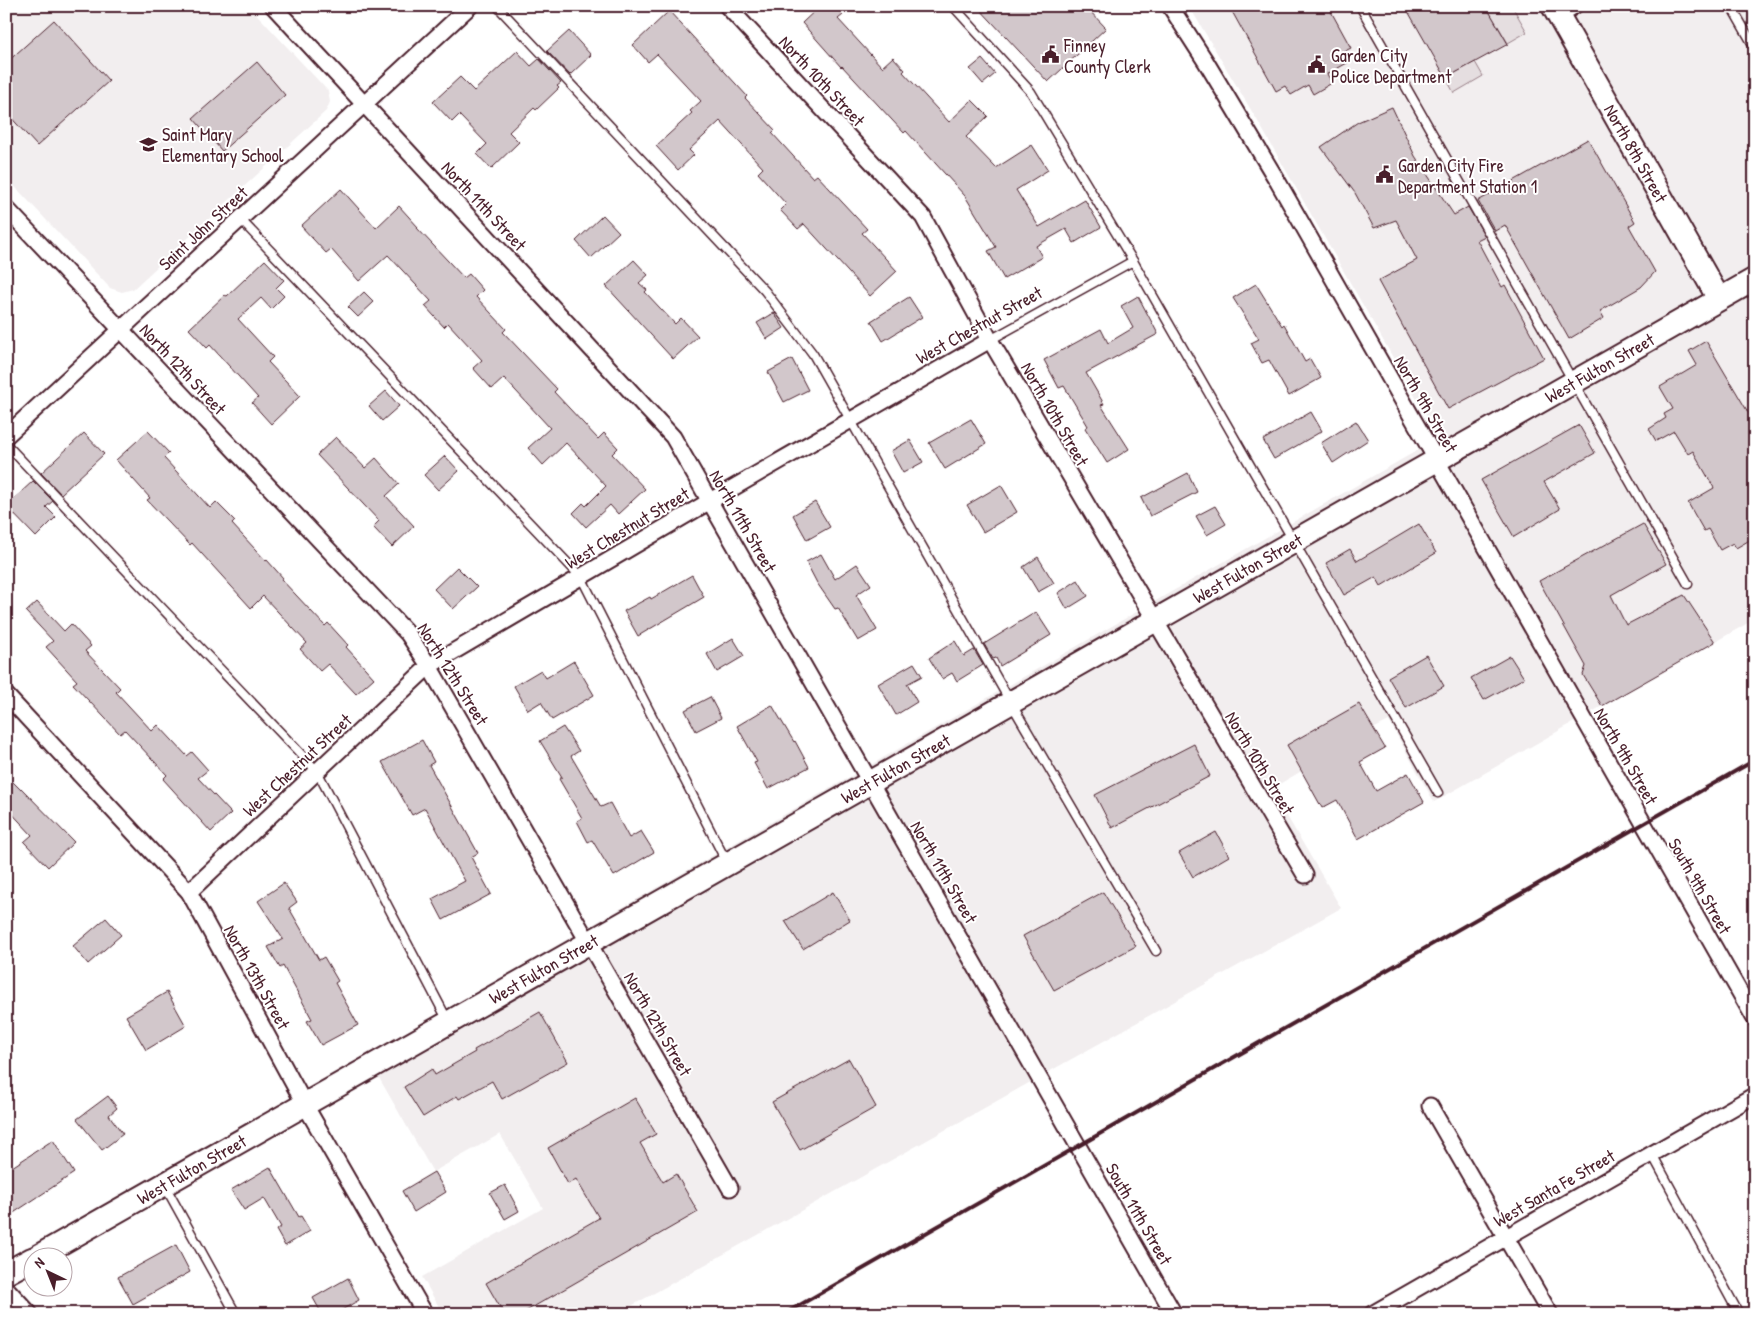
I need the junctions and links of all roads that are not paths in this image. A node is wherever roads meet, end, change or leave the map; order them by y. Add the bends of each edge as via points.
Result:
1 (272, 6) edge
2 (470, 6) edge
3 (497, 6) edge
4 (727, 6) edge
5 (953, 6) edge
6 (1170, 6) edge
7 (1360, 6) edge
8 (1731, 6) edge
9 (1562, 9) edge
10 (1755, 48) edge
11 (364, 105) junction
12 (6, 208) edge
13 (240, 219) junction
14 (1133, 261) junction
15 (1755, 279) edge
16 (1719, 300) junction
17 (120, 330) junction
18 (990, 340) junction
19 (1574, 381) junction
20 (849, 420) junction
21 (6, 436) edge
22 (6, 444) edge
23 (1436, 459) junction
24 (710, 501) junction
25 (1292, 542) junction
26 (581, 577) junction
27 (1688, 584) dead end
28 (1154, 621) junction
29 (429, 666) junction
30 (6, 695) edge
31 (1011, 702) junction
32 (317, 772) junction
33 (871, 782) junction
34 (1438, 793) dead end
35 (1643, 824) joint
36 (728, 864) junction
37 (1305, 875) dead end
38 (190, 892) junction
39 (589, 943) junction
40 (1156, 951) dead end
41 (1755, 1020) edge
42 (449, 1023) junction
43 (1755, 1095) edge
44 (305, 1105) junction
45 (1430, 1106) dead end
46 (1071, 1134) joint
47 (1652, 1154) junction
48 (164, 1184) junction
49 (730, 1188) dead end
50 (1507, 1237) junction
51 (52, 1248) edge
52 (22, 1264) edge
53 (6, 1273) edge
54 (6, 1288) edge
55 (30, 1314) edge
56 (236, 1314) edge
57 (425, 1314) edge
58 (1174, 1314) edge
59 (1372, 1314) edge
60 (1550, 1314) edge
61 (1739, 1314) edge

1 - 11 street, North 11th Street
2 - 11 street, Saint John Street
3 - 20 lane via 764,291 813,354
4 - 18 street, North 10th Street via 923,217
5 - 14 lane via 1031,92
6 - 23 street, North 9th Street via 1278,182
7 - 19 lane
8 - 10 lane
9 - 16 street, North 8th Street
11 - 13 street, Saint John Street
11 - 24 street, North 11th Street via 672,437
12 - 17 street, North 12th Street
13 - 17 street, Saint John Street
13 - 26 lane
14 - 18 lane, West Chestnut Street
14 - 25 lane
15 - 16 street, West Fulton Street
16 - 19 street, West Fulton Street
17 - 21 street, Saint John Street
17 - 29 street, North 12th Street via 408,634
18 - 20 street, West Chestnut Street
18 - 28 street, North 10th Street
19 - 23 street, West Fulton Street
19 - 27 lane
20 - 24 street, West Chestnut Street
20 - 31 lane
22 - 32 lane
23 - 25 street, West Fulton Street
23 - 35 street, North 9th Street
24 - 26 street, West Chestnut Street
24 - 33 street, North 11th Street
25 - 28 street, West Fulton Street
25 - 34 lane
26 - 29 street, West Chestnut Street
26 - 36 lane
28 - 31 street, West Fulton Street
28 - 37 street, North 10th Street
29 - 32 street, West Chestnut Street
29 - 39 street, North 12th Street
30 - 38 street, North 13th Street
31 - 33 street, West Fulton Street
31 - 40 lane
32 - 38 street, West Chestnut Street
32 - 42 lane
33 - 36 street, West Fulton Street
33 - 46 street, North 11th Street
35 - 41 street, South 9th Street
36 - 39 street, West Fulton Street
38 - 44 street, North 13th Street
39 - 42 street, West Fulton Street
39 - 49 street, North 12th Street
42 - 44 street, West Fulton Street
43 - 47 street, West Santa Fe Street
44 - 48 street, West Fulton Street
44 - 57 street, North 13th Street
45 - 50 street
46 - 58 street, South 11th Street
47 - 50 street, West Santa Fe Street
47 - 61 lane
48 - 51 street, West Fulton Street
48 - 56 lane
50 - 59 street, West Santa Fe Street
50 - 60 street
52 - 53 street, West Fulton Street
54 - 55 street

